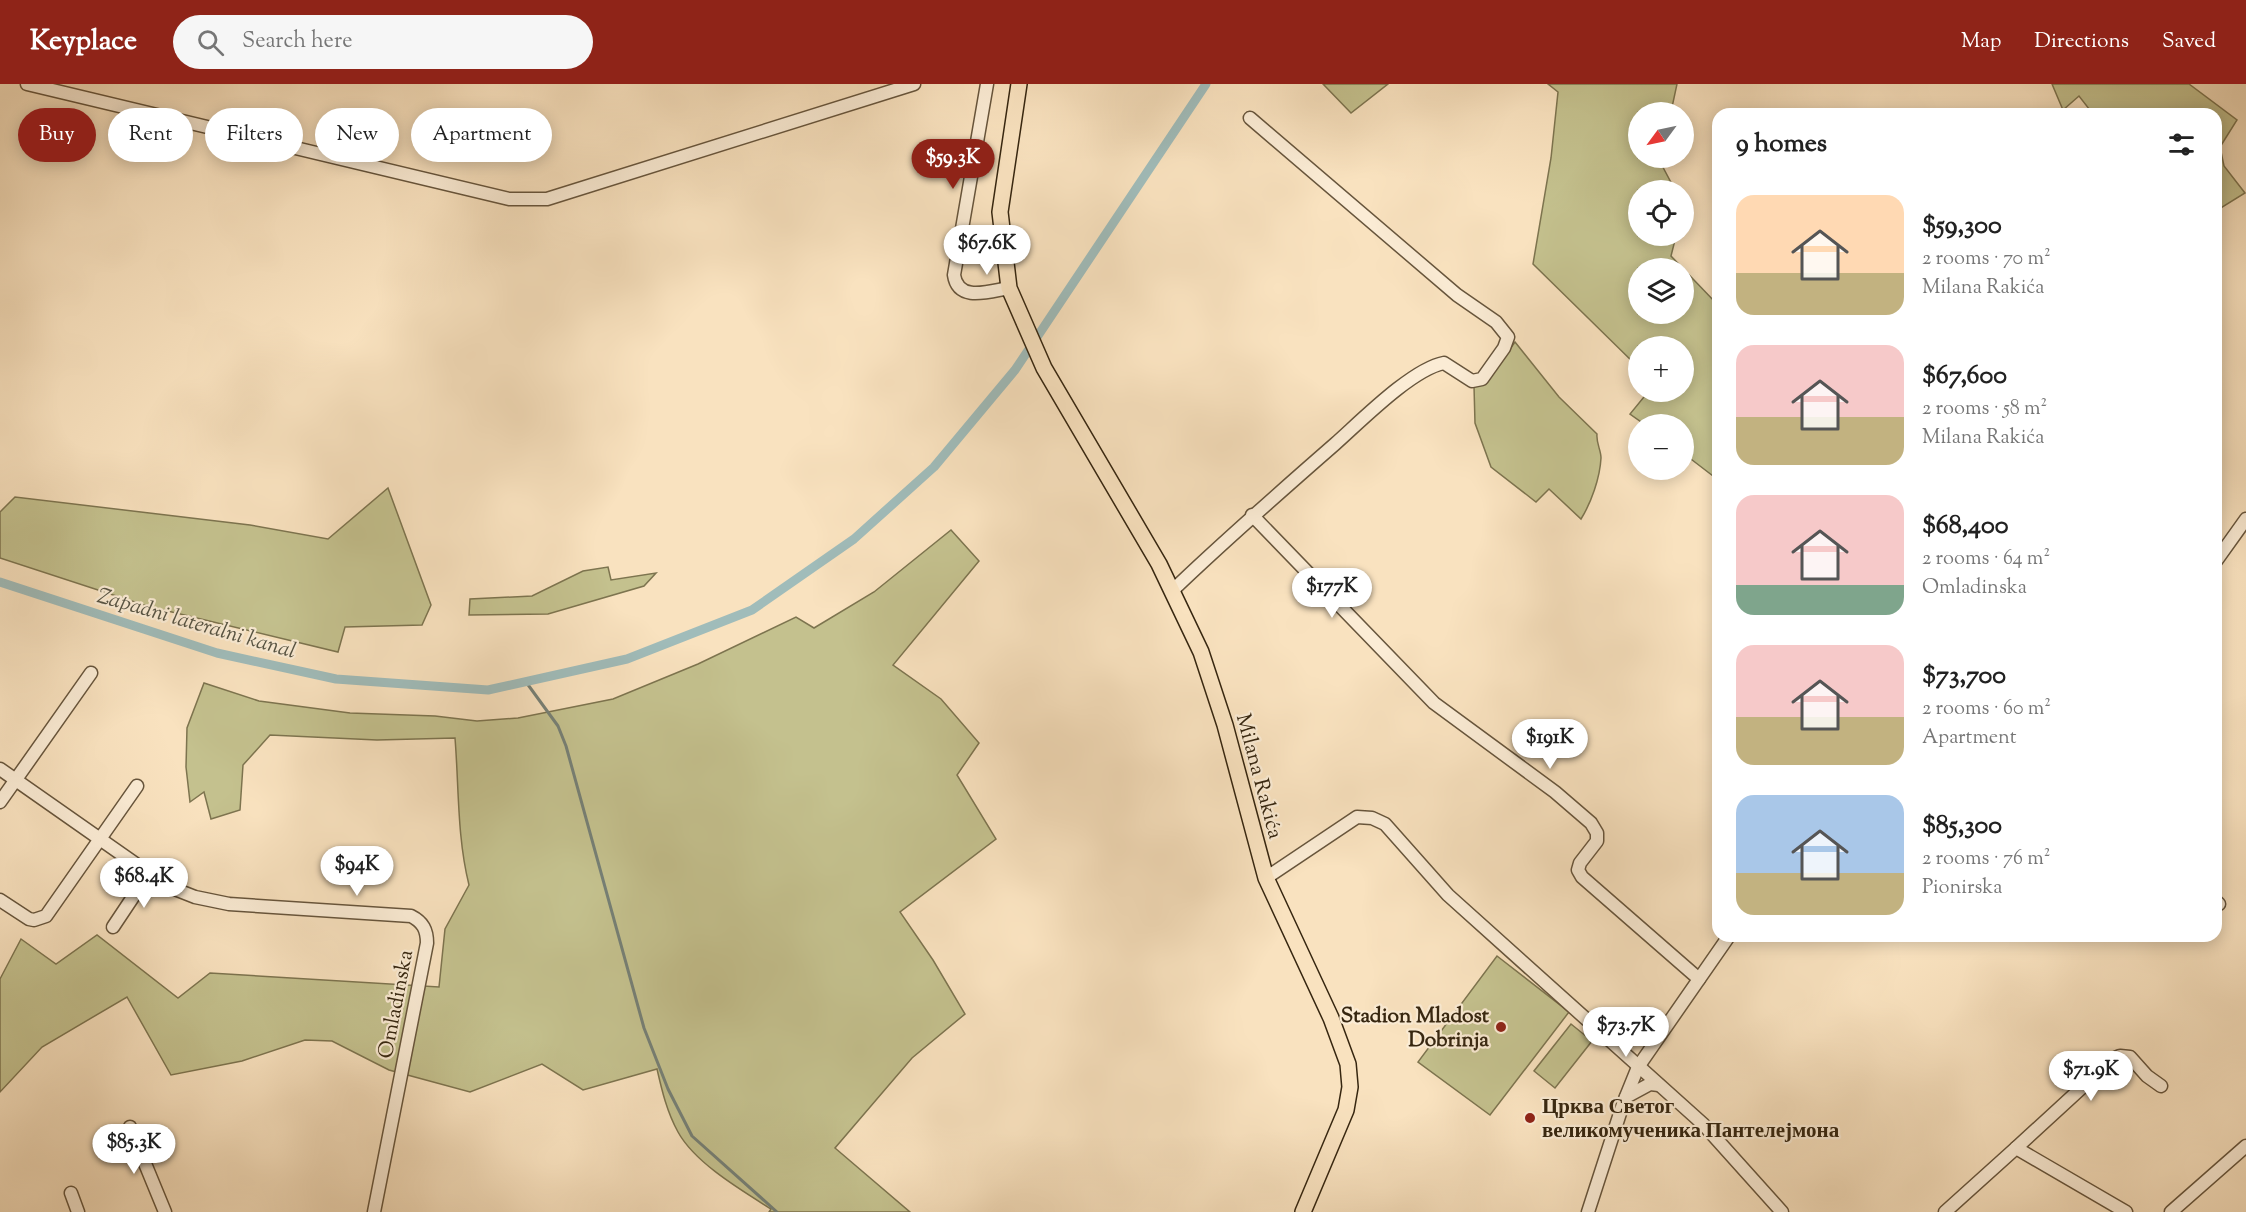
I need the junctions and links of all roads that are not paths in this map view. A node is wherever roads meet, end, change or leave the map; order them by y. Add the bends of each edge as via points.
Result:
1 (27, 84) edge
2 (914, 84) edge
3 (987, 84) edge
4 (1019, 84) edge
5 (1250, 118) dead end
6 (1009, 288) junction
7 (1252, 515) junction
8 (2246, 519) edge
9 (2222, 553) edge
10 (1172, 591) junction
11 (91, 673) dead end
12 (0, 769) edge
13 (16, 779) junction
14 (137, 786) dead end
15 (0, 802) edge
16 (100, 839) junction
17 (149, 873) junction
18 (1266, 878) junction
19 (0, 900) edge
20 (113, 927) dead end
21 (1725, 942) edge
22 (1699, 979) junction
23 (1638, 1067) junction
24 (1659, 1085) junction
25 (2161, 1086) dead end
26 (1625, 1098) junction
27 (130, 1127) dead end
28 (2246, 1146) edge
29 (2016, 1148) junction
30 (71, 1193) dead end
31 (78, 1212) edge
32 (165, 1212) edge
33 (374, 1212) edge
34 (1303, 1212) edge
35 (1588, 1212) edge
36 (1782, 1212) edge
37 (1945, 1212) edge
38 (2126, 1212) edge
39 (2171, 1212) edge

1 - 2 street via 529,201 547,199
3 - 6 street via 954,275 960,288 968,293
4 - 6 main road via 1000,213
5 - 7 street via 1456,295 1496,322 1508,337 1482,380 1472,381 1444,363 1432,365 1379,405
6 - 10 main road, Milana Rakića via 1044,368
7 - 10 street
7 - 22 street via 1434,702 1555,792 1591,824 1597,841 1580,863 1582,877
8 - 9 street
10 - 18 main road, Milana Rakića via 1202,652
11 - 13 street
12 - 13 street, Omladinska
13 - 15 street
13 - 16 street, Omladinska
14 - 16 street
16 - 17 street, Omladinska
16 - 19 street via 46,916 29,919
17 - 20 street
17 - 33 street, Omladinska via 181,892 212,901 411,916 425,928 427,943
18 - 23 street via 1357,817 1385,824 1448,895
18 - 34 main road, Milana Rakića via 1341,1040 1349,1075 1346,1110
21 - 22 street
22 - 23 street
23 - 24 street
23 - 26 street
24 - 26 street via 1650,1084
24 - 36 street via 1703,1124
25 - 29 street via 2130,1056 2120,1056
26 - 35 street
27 - 32 street
28 - 39 street
29 - 37 street
29 - 38 street
30 - 31 street

